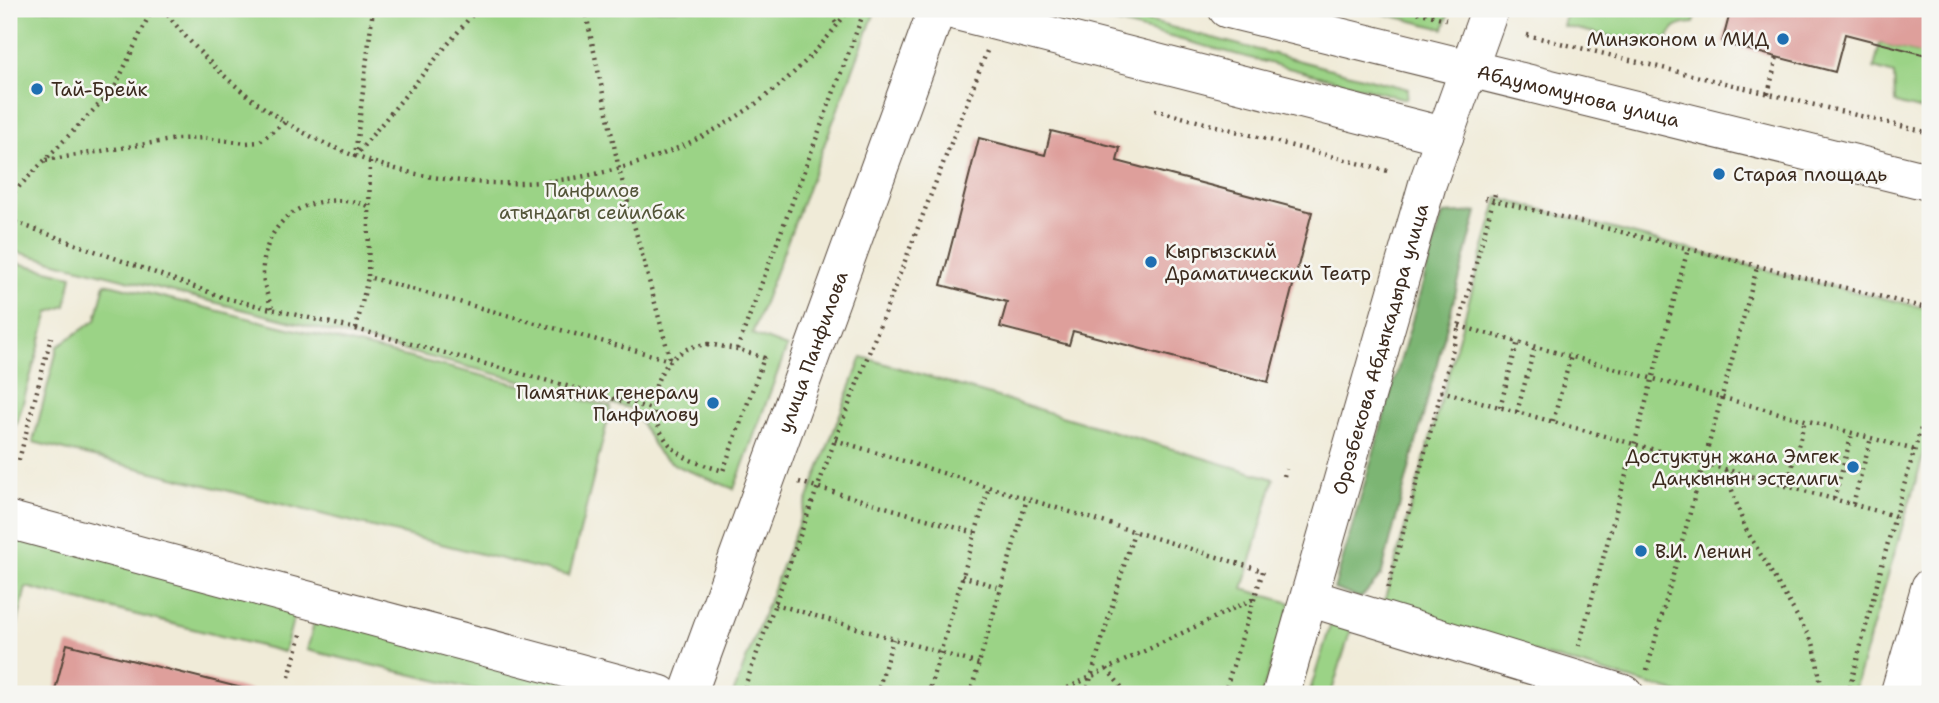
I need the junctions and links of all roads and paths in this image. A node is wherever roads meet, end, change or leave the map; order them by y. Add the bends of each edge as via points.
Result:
1 (152, 9) edge
2 (163, 9) edge
3 (373, 9) edge
4 (477, 9) edge
5 (585, 9) edge
6 (827, 9) edge
7 (849, 9) edge
8 (865, 9) edge
9 (937, 9) edge
10 (947, 9) edge
11 (1227, 9) edge
12 (1404, 9) edge
13 (1433, 9) edge
14 (1490, 9) edge
15 (1437, 17) junction
16 (1446, 19) dead end
17 (838, 26) junction
18 (1527, 35) dead end
19 (1536, 37) junction
20 (990, 45) dead end
21 (1533, 50) dead end
22 (1777, 57) dead end
23 (1470, 70) junction
24 (1769, 94) junction
25 (1155, 110) dead end
26 (285, 122) junction
27 (1930, 133) edge
28 (1445, 136) junction
29 (355, 156) junction
30 (46, 159) junction
31 (370, 162) junction
32 (620, 170) junction
33 (1388, 171) dead end
34 (1930, 183) edge
35 (1496, 190) dead end
36 (9, 196) edge
37 (1485, 198) dead end
38 (1493, 200) junction
39 (369, 206) junction
40 (9, 220) edge
41 (1688, 249) junction
42 (1757, 268) junction
43 (368, 276) junction
44 (273, 309) junction
45 (1930, 309) edge
46 (1460, 326) junction
47 (356, 329) junction
48 (51, 337) dead end
49 (1518, 341) junction
50 (1535, 346) junction
51 (737, 349) junction
52 (1571, 356) junction
53 (670, 360) junction
54 (1653, 378) junction
55 (1441, 391) junction
56 (1722, 398) junction
57 (1930, 398) edge
58 (1500, 407) junction
59 (652, 409) junction
60 (1517, 412) junction
61 (1805, 420) junction
62 (1553, 421) junction
63 (1852, 433) junction
64 (1871, 438) junction
65 (835, 440) junction
66 (1634, 444) junction
67 (1915, 450) junction
68 (19, 460) dead end
69 (1703, 463) junction
70 (1286, 469) dead end
71 (1725, 469) junction
72 (1284, 476) dead end
73 (799, 482) dead end
74 (1787, 486) junction
75 (818, 487) junction
76 (989, 488) junction
77 (1027, 499) junction
78 (1834, 499) junction
79 (1853, 504) junction
80 (1895, 516) junction
81 (9, 520) edge
82 (1134, 532) junction
83 (975, 533) junction
84 (962, 576) junction
85 (1930, 587) edge
86 (1001, 588) junction
87 (1387, 590) dead end
88 (1310, 598) junction
89 (1254, 599) junction
90 (311, 601) junction
91 (775, 604) junction
92 (893, 639) junction
93 (940, 652) junction
94 (979, 664) junction
95 (1107, 669) junction
96 (289, 677) dead end
97 (1091, 677) junction
98 (1570, 677) junction
99 (1634, 688) edge
100 (660, 694) edge
101 (688, 694) edge
102 (742, 694) edge
103 (877, 694) edge
104 (928, 694) edge
105 (970, 694) edge
106 (1055, 694) edge
107 (1086, 694) edge
108 (1127, 694) edge
109 (1224, 694) edge
110 (1281, 694) edge
111 (1824, 694) edge
112 (1848, 694) edge
113 (1899, 694) edge

1 - 30 path via 114,89
2 - 26 path via 193,47 236,87
3 - 29 path
4 - 29 path
5 - 32 path
6 - 17 path
7 - 17 path
8 - 51 path
9 - 101 street, улица Панфилова
10 - 28 street
11 - 23 street, Абдумомунова улица
12 - 15 path
13 - 15 path
14 - 23 street, Орозбекова Абдыкадыра улица
15 - 16 path
17 - 32 path via 784,81 740,115 702,137
18 - 19 path
19 - 21 path
19 - 24 path
20 - 65 path
22 - 24 path
23 - 28 street, Орозбекова Абдыкадыра улица
23 - 34 street, Абдумомунова улица
24 - 27 path
25 - 33 path
26 - 29 path
26 - 30 path via 259,142 177,139
28 - 88 street, Орозбекова Абдыкадыра улица
29 - 31 path
30 - 36 path
31 - 32 path via 410,174 494,184 579,179
31 - 39 path
32 - 53 path
35 - 38 path
37 - 38 path
38 - 41 path
38 - 46 path
39 - 43 path
39 - 44 path via 329,199 300,209 276,229 263,268
40 - 44 path via 225,298
41 - 42 path
41 - 54 path
42 - 45 path
42 - 56 path
43 - 47 path
43 - 53 path
44 - 47 path
46 - 49 path
46 - 55 path
47 - 59 path
48 - 68 path
49 - 50 path
49 - 58 path
50 - 52 path
50 - 60 path
51 - 53 path via 708,344 688,348
51 - 59 path via 764,358 723,471 675,451 658,430
52 - 54 path
52 - 62 path
53 - 59 path via 655,382
54 - 56 path
54 - 66 path
55 - 58 path
55 - 87 path
56 - 61 path
56 - 69 path
57 - 67 path
58 - 60 path
60 - 62 path
61 - 63 path
61 - 74 path
62 - 66 path
63 - 64 path
63 - 78 path
64 - 67 path
64 - 79 path
65 - 75 path
65 - 76 path
66 - 69 path
66 - 98 path
67 - 80 path
69 - 71 path
69 - 99 path
70 - 72 path
71 - 74 path
71 - 111 path via 1745,528 1813,643
73 - 75 path
74 - 78 path
75 - 83 path
75 - 91 path
76 - 77 path
76 - 83 path
77 - 82 path
77 - 86 path
78 - 79 path
79 - 80 path
80 - 112 path
81 - 90 street via 133,546
82 - 89 path via 1263,571
82 - 97 path
83 - 84 path
84 - 86 path
84 - 93 path
85 - 113 street
86 - 94 path
88 - 98 street
88 - 110 street, Орозбекова Абдыкадыра улица
89 - 95 path
89 - 109 path
90 - 96 path
90 - 100 street via 484,642
91 - 92 path
91 - 102 path
92 - 93 path
92 - 103 path
93 - 94 path
93 - 104 path
94 - 105 path
95 - 97 path
95 - 108 path
97 - 106 path
97 - 107 path
98 - 99 street

